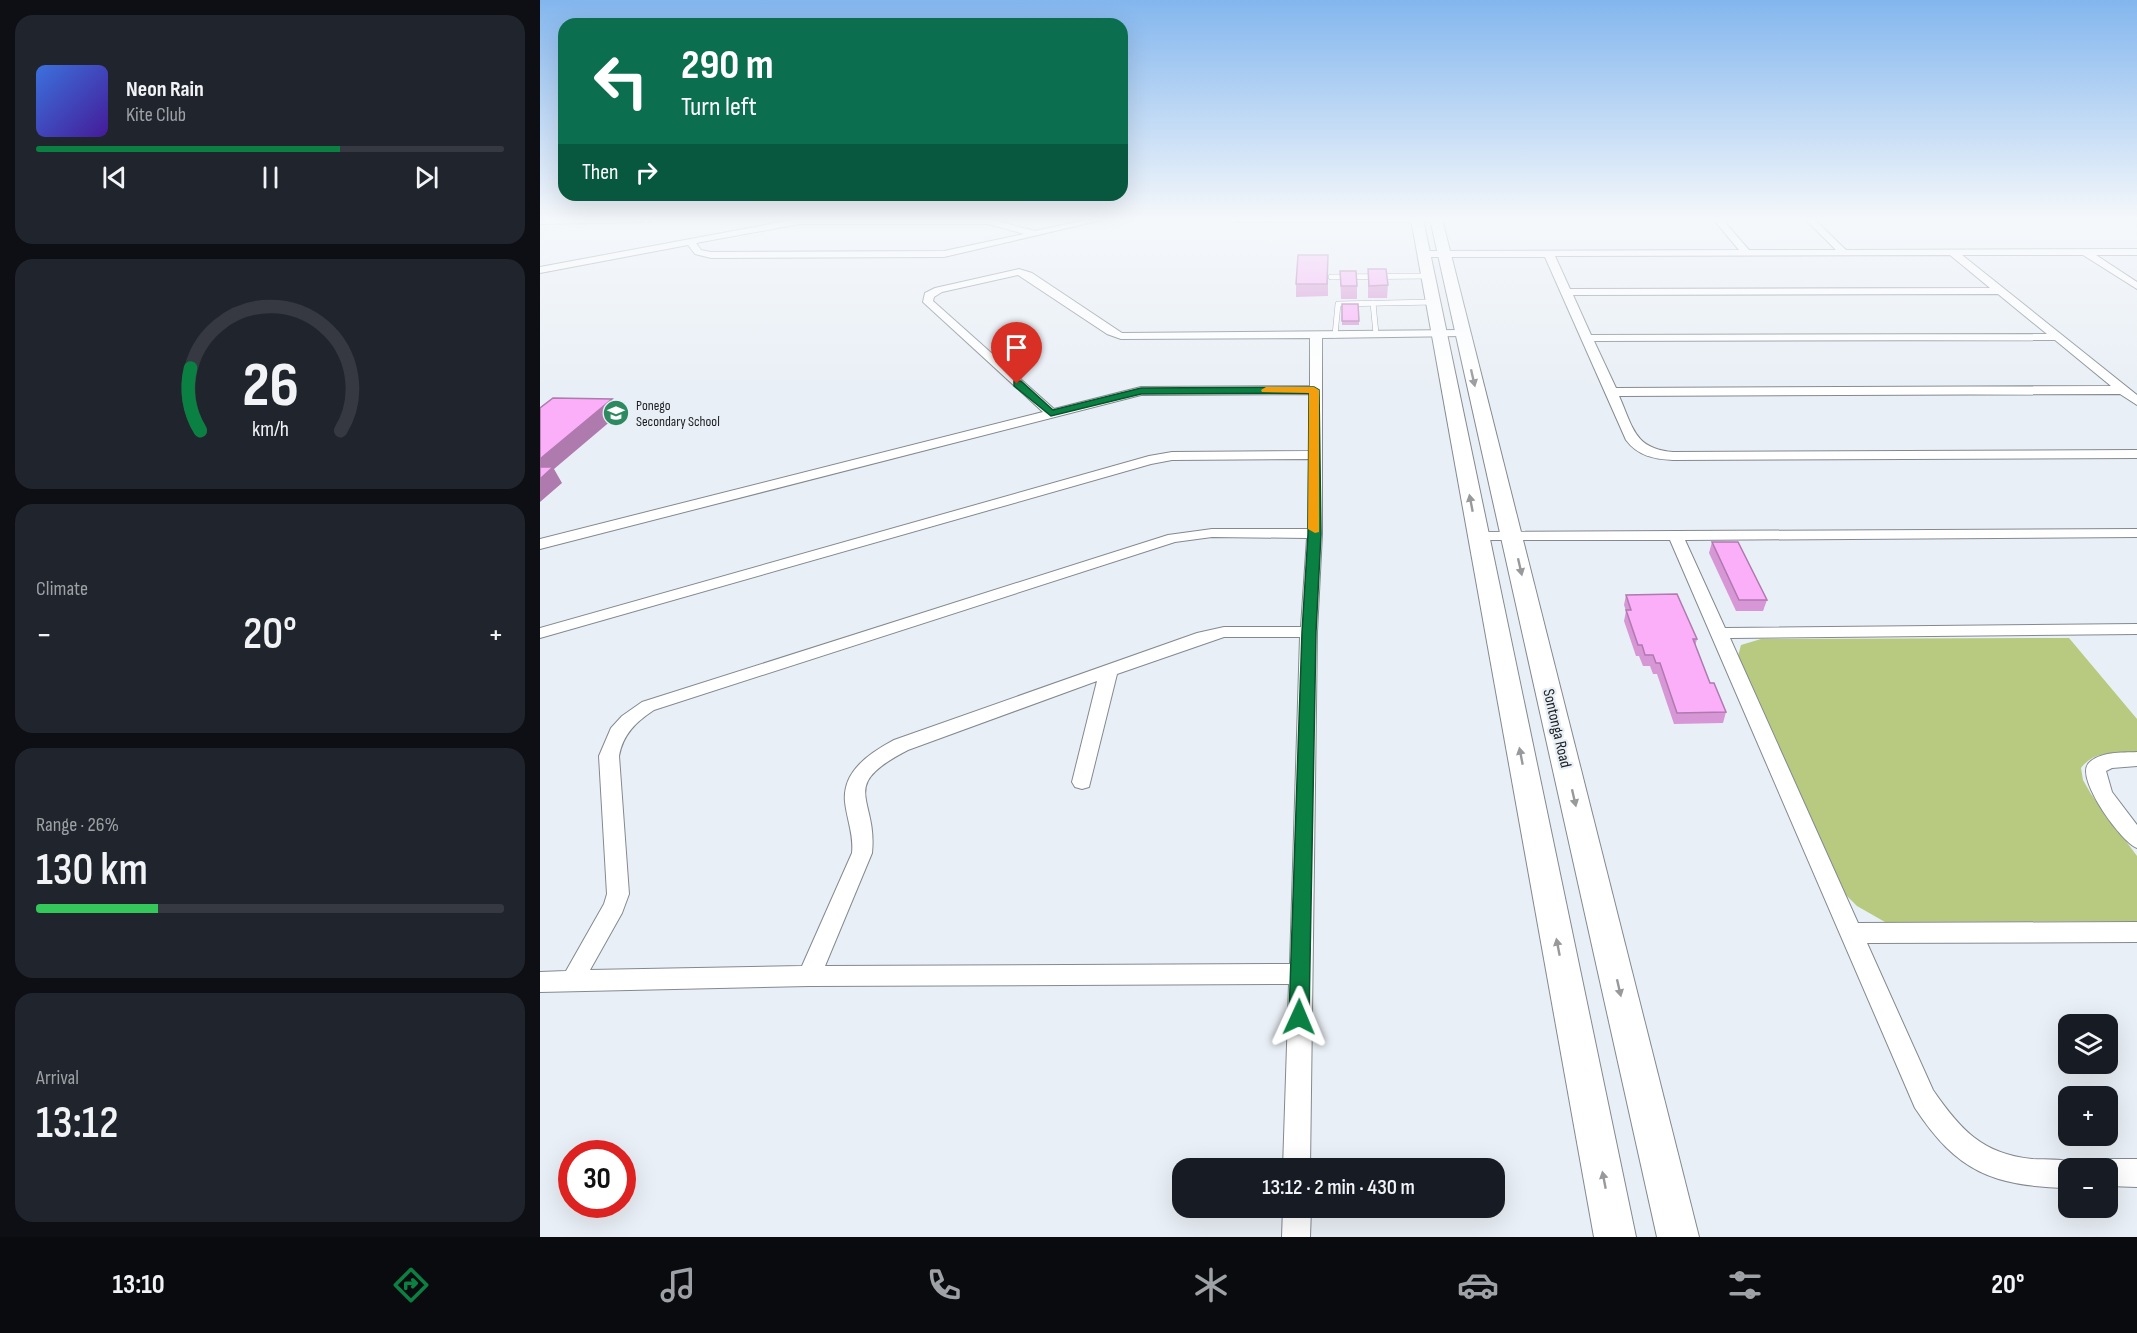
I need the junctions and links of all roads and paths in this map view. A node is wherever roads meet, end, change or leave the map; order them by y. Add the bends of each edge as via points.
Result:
1 (998, 277) edge
2 (1032, 277) edge
3 (1331, 277) dead end
4 (1337, 277) edge
5 (1424, 277) edge
6 (1434, 277) edge
7 (1434, 277) edge
8 (1560, 277) edge
9 (1982, 277) edge
10 (2123, 277) edge
11 (2137, 286) edge
12 (2000, 291) junction
13 (1567, 292) junction
14 (1373, 303) junction
15 (1450, 333) junction
16 (1376, 334) junction
17 (1325, 336) junction
18 (2057, 337) junction
19 (1587, 338) junction
20 (1314, 390) junction
21 (2123, 390) junction
22 (1611, 392) junction
23 (2137, 401) edge
24 (1051, 413) junction
25 (2137, 454) edge
26 (1313, 455) junction
27 (2137, 533) edge
28 (1315, 534) junction
29 (1512, 535) junction
30 (1477, 536) junction
31 (1676, 536) junction
32 (540, 544) edge
33 (2137, 629) edge
34 (1309, 632) junction
35 (540, 633) edge
36 (1718, 633) junction
37 (1109, 670) junction
38 (2137, 759) edge
39 (1082, 783) dead end
40 (2137, 840) edge
41 (2137, 932) edge
42 (1853, 933) junction
43 (1300, 974) junction
44 (809, 976) junction
45 (573, 981) junction
46 (540, 982) edge
47 (1297, 1158) edge
48 (2118, 1173) edge
49 (2137, 1173) edge
50 (2058, 1174) edge
51 (1297, 1218) edge
52 (1296, 1237) edge
53 (1615, 1237) edge
54 (1678, 1237) edge

1 - 24 street via 939,290 929,295 928,302
2 - 17 street via 1116,335
3 - 4 lane
5 - 14 lane
6 - 15 main road, Sontonga Road
7 - 15 main road, Sontonga Road
8 - 13 street
9 - 12 street
10 - 11 street
12 - 13 street
12 - 18 street
13 - 19 street
14 - 16 lane
14 - 17 lane via 1338,305
15 - 16 street
15 -> 29 main road, Sontonga Road
30 -> 15 main road, Sontonga Road
16 - 17 street
17 - 20 street
18 - 19 street
18 - 21 street
19 - 22 street
20 - 24 street via 1141,391
20 - 26 street
21 - 22 street
21 - 23 street
22 - 25 street via 1636,446 1660,455
24 - 32 street
26 - 28 street
26 - 35 street via 1149,459
27 - 31 street
28 - 34 street
28 - 45 street via 1206,533 1173,538 648,706 624,725 610,747 618,894
29 - 30 street
29 - 31 street
29 -> 54 main road, Sontonga Road
53 -> 30 main road, Sontonga Road
31 - 36 street
33 - 36 street
34 - 37 street via 1211,634
34 - 43 street
36 - 42 street
37 - 39 street
37 - 44 street via 901,745 870,764 856,789 855,800 864,842 862,853
38 - 40 street via 2104,762 2096,768 2095,777
41 - 42 street
42 - 50 street via 1924,1099 1950,1136 1967,1151 2004,1169
43 - 44 street
43 - 47 street
44 - 45 street
45 - 46 street
48 - 49 street
51 - 52 street

